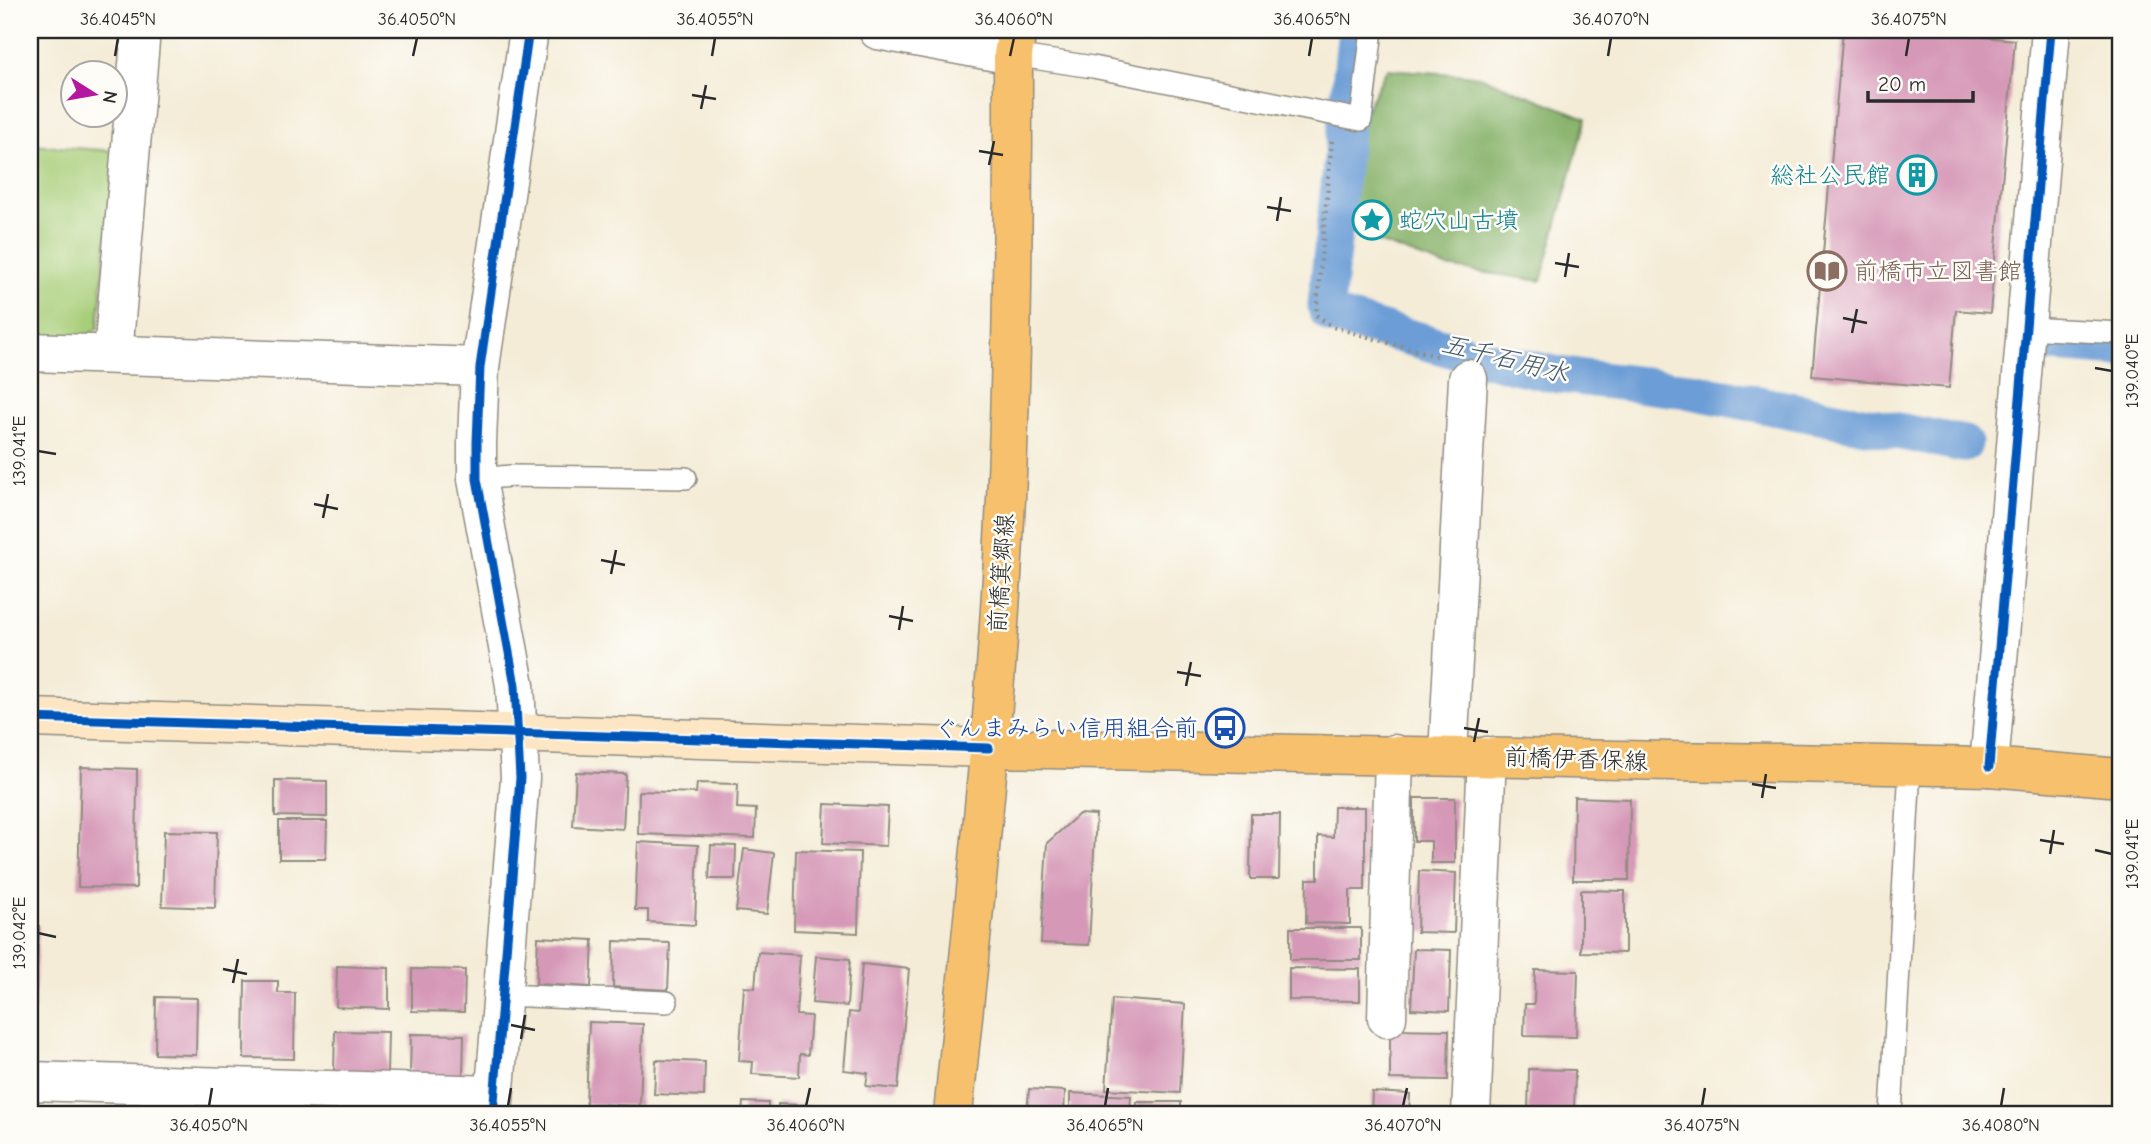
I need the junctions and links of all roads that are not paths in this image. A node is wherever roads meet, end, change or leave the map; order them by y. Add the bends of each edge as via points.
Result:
1 (141, 30) edge
2 (529, 30) edge
3 (878, 30) edge
4 (1372, 30) edge
5 (2051, 30) edge
6 (1015, 42) edge
7 (2026, 328) junction
8 (2121, 333) edge
9 (30, 352) edge
10 (113, 354) junction
11 (480, 368) junction
12 (1468, 379) road end
13 (686, 478) dead end
14 (477, 479) junction
15 (30, 718) edge
16 (516, 734) junction
17 (989, 748) junction
18 (1394, 754) junction
19 (1448, 755) junction
20 (1487, 756) junction
21 (1910, 767) junction
22 (1989, 767) junction
23 (2121, 778) edge
24 (503, 995) junction
25 (667, 1002) dead end
26 (1387, 1018) dead end
27 (30, 1082) edge
28 (104, 1099) edge
29 (493, 1105) edge
30 (953, 1114) edge
31 (1471, 1114) edge
32 (1891, 1114) edge

1 - 10 street
2 - 11 street
3 - 6 street
4 - 6 lane via 1361,120 1107,69
5 - 7 street
6 - 17 main road, 前橋箕郷線 via 1010,409
7 - 8 lane
7 - 22 street
9 - 10 street
10 - 11 street
11 - 14 street
12 - 19 street
13 - 14 lane
14 - 16 street via 515,685
15 - 16 street
16 - 17 street
16 - 24 street via 520,778
17 - 18 main road, 前橋伊香保線
17 - 30 main road, 前橋箕郷線
18 - 19 main road, 前橋伊香保線
18 - 26 street
19 - 20 main road, 前橋伊香保線
20 - 21 main road, 前橋伊香保線
20 - 31 street
21 - 22 main road, 前橋伊香保線
21 - 32 lane
22 - 23 main road, 前橋伊香保線
24 - 25 lane
24 - 29 street
27 - 28 street
28 - 29 street

